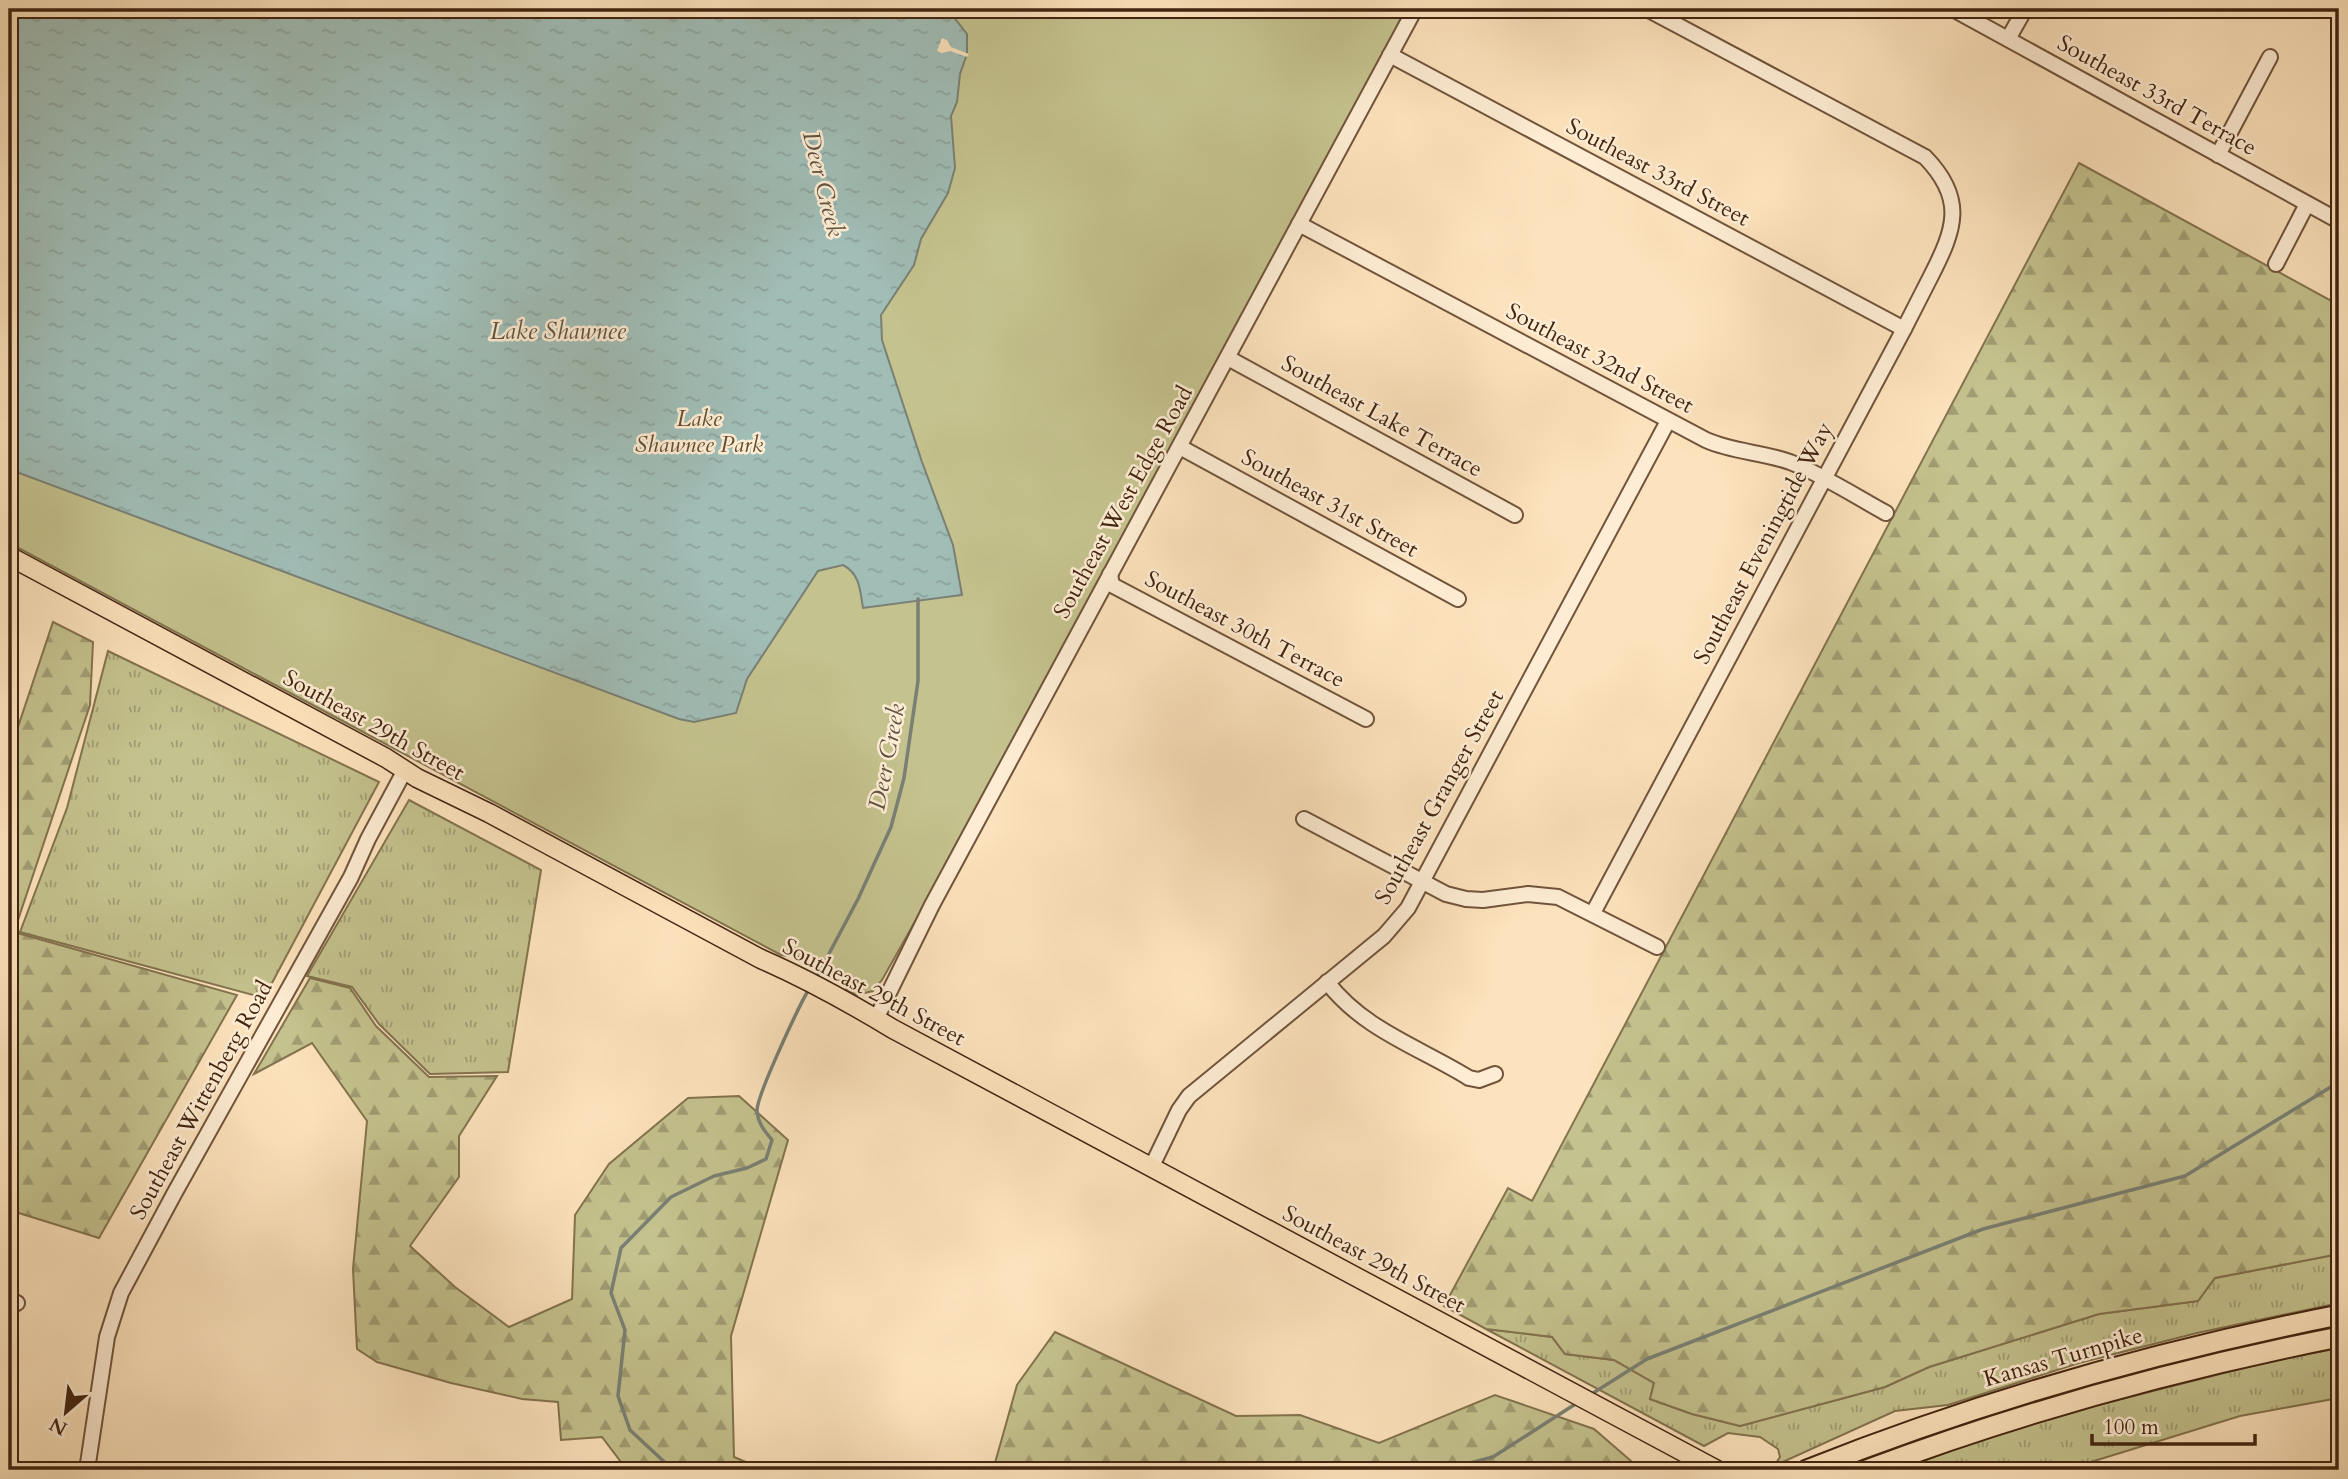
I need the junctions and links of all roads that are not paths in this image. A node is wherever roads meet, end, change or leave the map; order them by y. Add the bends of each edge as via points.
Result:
1 (1415, 9) edge
2 (1647, 9) edge
3 (1953, 9) edge
4 (2025, 9) edge
5 (2008, 39) junction
6 (1390, 55) junction
7 (2270, 57) dead end
8 (2218, 155) junction
9 (2308, 204) junction
10 (2339, 221) edge
11 (1300, 224) junction
12 (2276, 264) dead end
13 (1904, 329) junction
14 (1228, 358) junction
15 (1668, 421) junction
16 (1180, 447) junction
17 (1823, 479) junction
18 (1886, 513) dead end
19 (1515, 514) dead end
20 (9, 556) edge
21 (1110, 574) junction
22 (1458, 599) dead end
23 (1366, 719) dead end
24 (405, 770) junction
25 (1304, 819) dead end
26 (1423, 883) junction
27 (1592, 913) junction
28 (1657, 947) dead end
29 (1327, 982) junction
30 (876, 1018) junction
31 (1495, 1074) dead end
32 (1151, 1168) junction
33 (2339, 1315) edge
34 (2339, 1337) edge
35 (1714, 1469) edge
36 (88, 1470) edge
37 (1807, 1470) edge
38 (1867, 1470) edge

1 - 6 street, Southeast West Edge Road
2 - 13 street, Southeast Eveningtide Way via 1925,157 1941,175 1953,210 1950,236
3 - 5 street, Southeast 33rd Terrace
4 - 5 street
5 - 8 street, Southeast 33rd Terrace
6 - 11 street, Southeast West Edge Road
6 - 13 street, Southeast 33rd Street
7 - 8 street
8 - 9 street, Southeast 33rd Terrace
9 - 10 street, Southeast 33rd Terrace
9 - 12 street
11 - 14 street, Southeast West Edge Road
11 - 15 street, Southeast 32nd Street
13 - 17 street, Southeast Eveningtide Way
14 - 16 street, Southeast West Edge Road
14 - 19 street, Southeast Lake Terrace
15 - 17 street, Southeast 32nd Street via 1717,445 1789,462
15 - 26 street, Southeast Granger Street
16 - 21 street, Southeast West Edge Road
16 - 22 street, Southeast 31st Street
17 - 18 street, Southeast 32nd Street
17 - 27 street, Southeast Eveningtide Way
20 - 24 main road, Southeast 29th Street
21 - 23 street, Southeast 30th Terrace via 1112,585
21 - 30 street, Southeast West Edge Road
24 - 30 main road, Southeast 29th Street
24 - 36 street, Southeast Wittenberg Road via 351,877 121,1293 107,1336
25 - 26 street
26 - 27 street via 1466,899 1544,894
26 - 29 street, Southeast Granger Street via 1384,936
27 - 28 street
29 - 31 street via 1375,1027 1469,1078
29 - 32 street, Southeast Granger Street via 1189,1096
30 - 32 main road, Southeast 29th Street
32 - 35 main road, Southeast 29th Street
33 - 37 highway, Kansas Turnpike via 2212,1342 2037,1388
34 - 38 highway, Kansas Turnpike via 2220,1362 2054,1406

